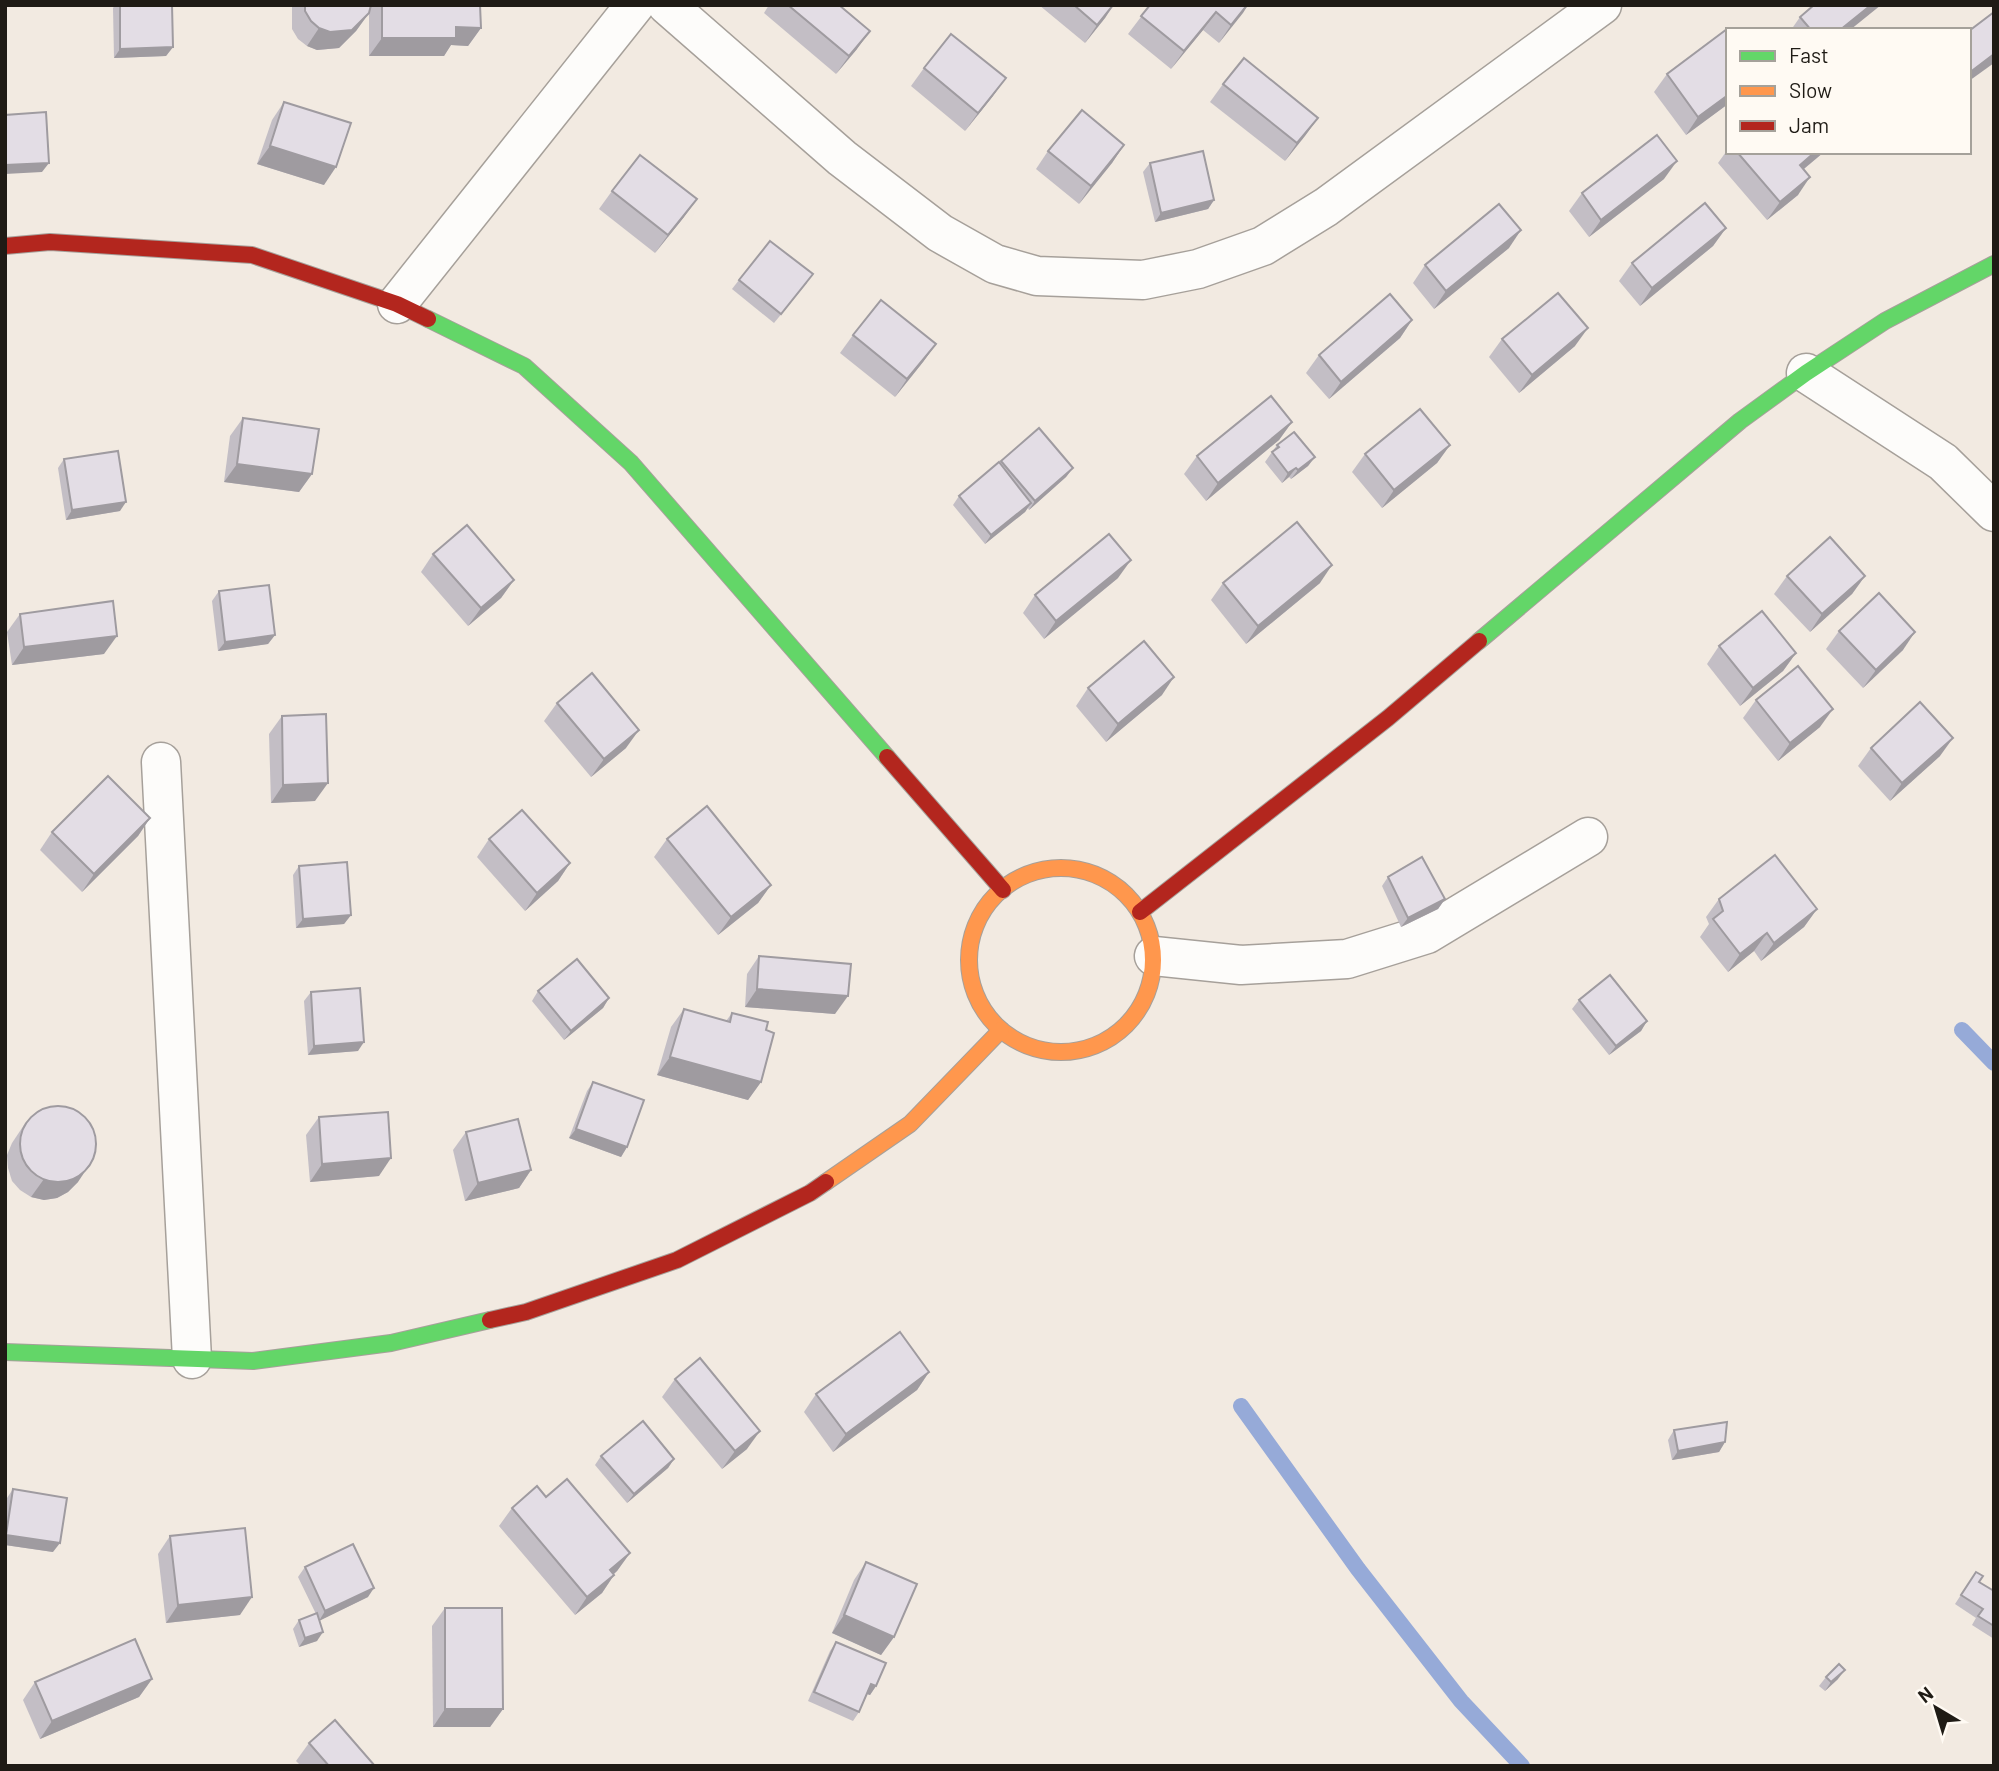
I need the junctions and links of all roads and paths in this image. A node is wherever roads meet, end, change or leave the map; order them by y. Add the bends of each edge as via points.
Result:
1 (635, 5) edge
2 (667, 5) edge
3 (1602, 5) edge
4 (5, 246) edge
5 (1994, 264) edge
6 (397, 304) junction
7 (1806, 373) junction
8 (1994, 512) edge
9 (161, 762) dead end
10 (1588, 837) dead end
11 (1003, 890) junction
12 (1140, 912) junction
13 (1154, 956) junction
14 (1001, 1030) junction
15 (5, 1352) edge
16 (192, 1359) junction

1 - 6 street
2 - 3 street via 842,158 940,233 995,264 1037,276 1143,280 1198,269 1263,246 1326,207
4 - 6 street via 50,242 252,255
5 - 7 street via 1885,321
6 - 11 street via 524,366 631,463
7 - 8 street via 1943,462
7 - 12 street via 1740,421 1388,718
9 - 16 street
10 - 13 street via 1427,934 1347,959 1241,965
11 - 12 street via 1020,877 1049,868 1079,869 1108,880
11 - 14 street via 978,920 969,949 970,979 982,1008
12 - 13 street
13 - 14 street via 1150,986 1141,1005 1115,1036 1087,1049 1057,1052 1027,1046
14 - 16 street via 910,1124 810,1194 677,1261 526,1312 391,1343 253,1361
15 - 16 street

